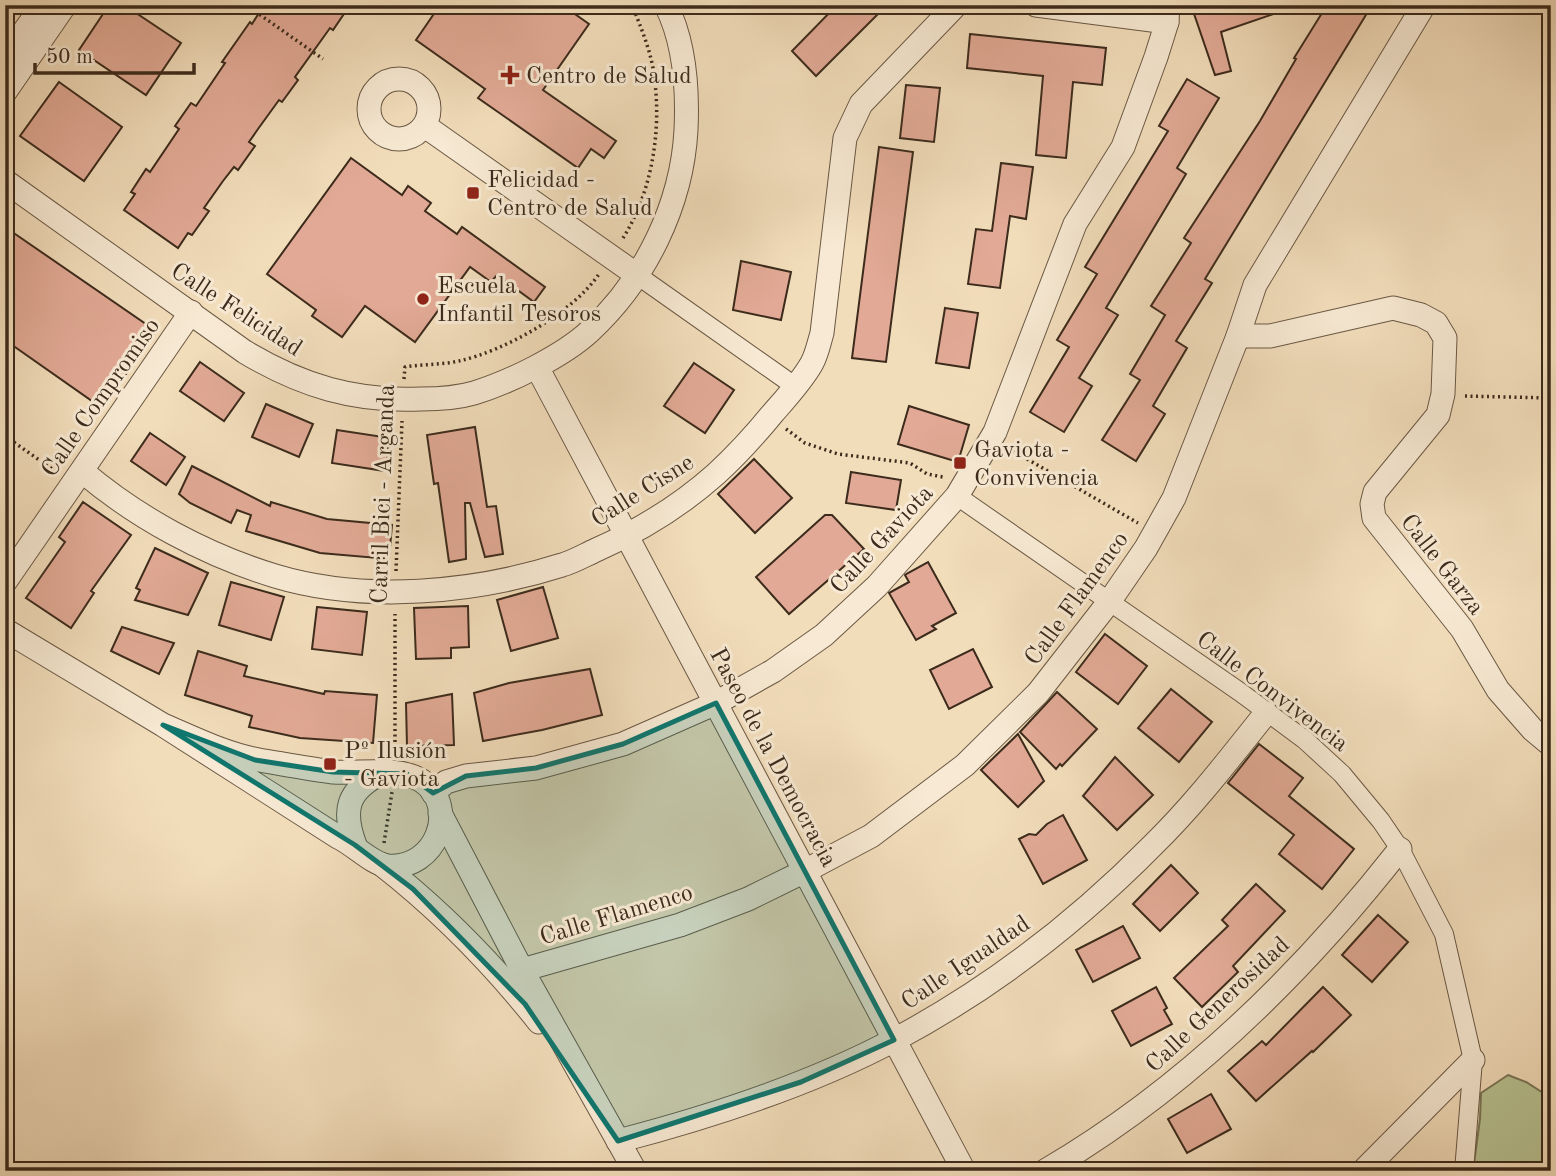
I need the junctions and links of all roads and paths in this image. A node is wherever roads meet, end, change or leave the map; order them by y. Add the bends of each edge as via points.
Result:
1 (43, 5) edge
2 (65, 5) edge
3 (246, 5) edge
4 (632, 5) edge
5 (666, 5) edge
6 (956, 5) edge
7 (1036, 5) edge
8 (1424, 5) edge
9 (1167, 14) edge
10 (5, 58) edge
11 (323, 59) dead end
12 (5, 92) edge
13 (425, 126) dead end
14 (5, 181) edge
15 (610, 257) junction
16 (637, 275) junction
17 (191, 312) junction
18 (1238, 337) junction
19 (537, 367) junction
20 (796, 387) junction
21 (1443, 394) junction
22 (1551, 398) edge
23 (403, 400) junction
24 (770, 417) junction
25 (5, 436) edge
26 (991, 439) junction
27 (77, 477) junction
28 (962, 489) junction
29 (1154, 533) junction
30 (627, 536) junction
31 (5, 582) edge
32 (395, 591) junction
33 (1109, 602) junction
34 (5, 630) edge
35 (716, 703) junction
36 (1266, 712) junction
37 (163, 725) junction
38 (1551, 745) edge
39 (388, 773) junction
40 (437, 803) junction
41 (355, 845) junction
42 (1400, 849) junction
43 (377, 863) junction
44 (805, 872) junction
45 (414, 889) junction
46 (522, 970) junction
47 (894, 1040) junction
48 (1473, 1060) junction
49 (618, 1141) junction
50 (635, 1171) edge
51 (964, 1171) edge
52 (1045, 1171) edge
53 (1363, 1171) edge
54 (1464, 1171) edge

1 - 10 street
2 - 12 street
3 - 11 path
4 - 15 path, Carril Bici - Arganda via 655,83 654,148 646,187 626,234
5 - 16 street, Calle Felicidad via 681,49 687,96 685,151 675,196
6 - 20 street, Calle Cisne via 861,104 845,138 822,333 813,362
7 - 9 street
8 - 18 street, Calle Flamenco via 1255,285
9 - 26 street, Calle Gaviota via 1123,147 1075,224
13 - 15 street
14 - 17 street, Calle Felicidad
15 - 16 street
15 - 23 path, Carril Bici - Arganda via 586,290 517,339 477,356 405,367
16 - 19 street, Calle Felicidad via 589,332
16 - 20 street
17 - 23 street, Calle Felicidad via 278,372 328,391
17 - 27 street, Calle Compromiso
18 - 21 street, Calle Garza via 1270,335 1393,308 1421,314 1436,324 1445,338
18 - 29 street, Calle Flamenco via 1189,463
19 - 23 street, Calle Felicidad via 473,394
19 - 30 street, Paseo de la Democracia
20 - 24 street, Calle Cisne
21 - 22 path
21 - 38 street, Calle Garza via 1438,415 1375,492 1374,517 1462,629 1498,690
23 - 32 path, Carril Bici - Arganda
24 - 28 path via 805,443 838,454 911,463
24 - 30 street, Calle Cisne via 741,452 692,495
25 - 27 path
26 - 28 street, Calle Gaviota
26 - 29 path
27 - 31 street, Calle Compromiso
27 - 32 street, Calle Cisne via 99,485 209,552 277,577 337,589
28 - 33 street, Calle Convivencia
28 - 35 street, Calle Gaviota via 877,586 824,635 774,671
29 - 33 street, Calle Flamenco
30 - 32 street, Calle Cisne via 564,565 468,588
30 - 35 street, Paseo de la Democracia
32 - 39 path, Carril Bici - Arganda
33 - 36 street, Calle Convivencia
33 - 44 street, Calle Flamenco via 1038,694 965,765 871,836
34 - 37 street
35 - 40 street, Calle Gaviota via 623,744 536,768 446,782
35 - 44 street, Paseo de la Democracia
36 - 42 street, Calle Convivencia via 1342,774
36 - 47 street, Calle Igualdad via 1153,845 1099,895 960,1002
37 - 39 street via 255,760 333,772
37 - 41 street
39 - 40 street via 407,774 423,782
39 - 41 street via 368,780 349,807 347,824
39 - 43 path, Carril Bici - Arganda
40 - 43 street via 441,825 426,853 403,865
40 - 46 street
41 - 43 street
42 - 48 street, Calle Convivencia via 1444,934
42 - 52 street, Calle Generosidad via 1347,915 1256,1009 1171,1085
43 - 45 street
44 - 46 street, Calle Flamenco via 680,925
44 - 47 street, Paseo de la Democracia
45 - 46 street
45 - 49 street via 479,951 525,1004
46 - 49 street
47 - 49 street, Calle Igualdad via 801,1082
47 - 51 street, Paseo de la Democracia
48 - 53 street
48 - 54 street, Calle Convivencia
49 - 50 street

